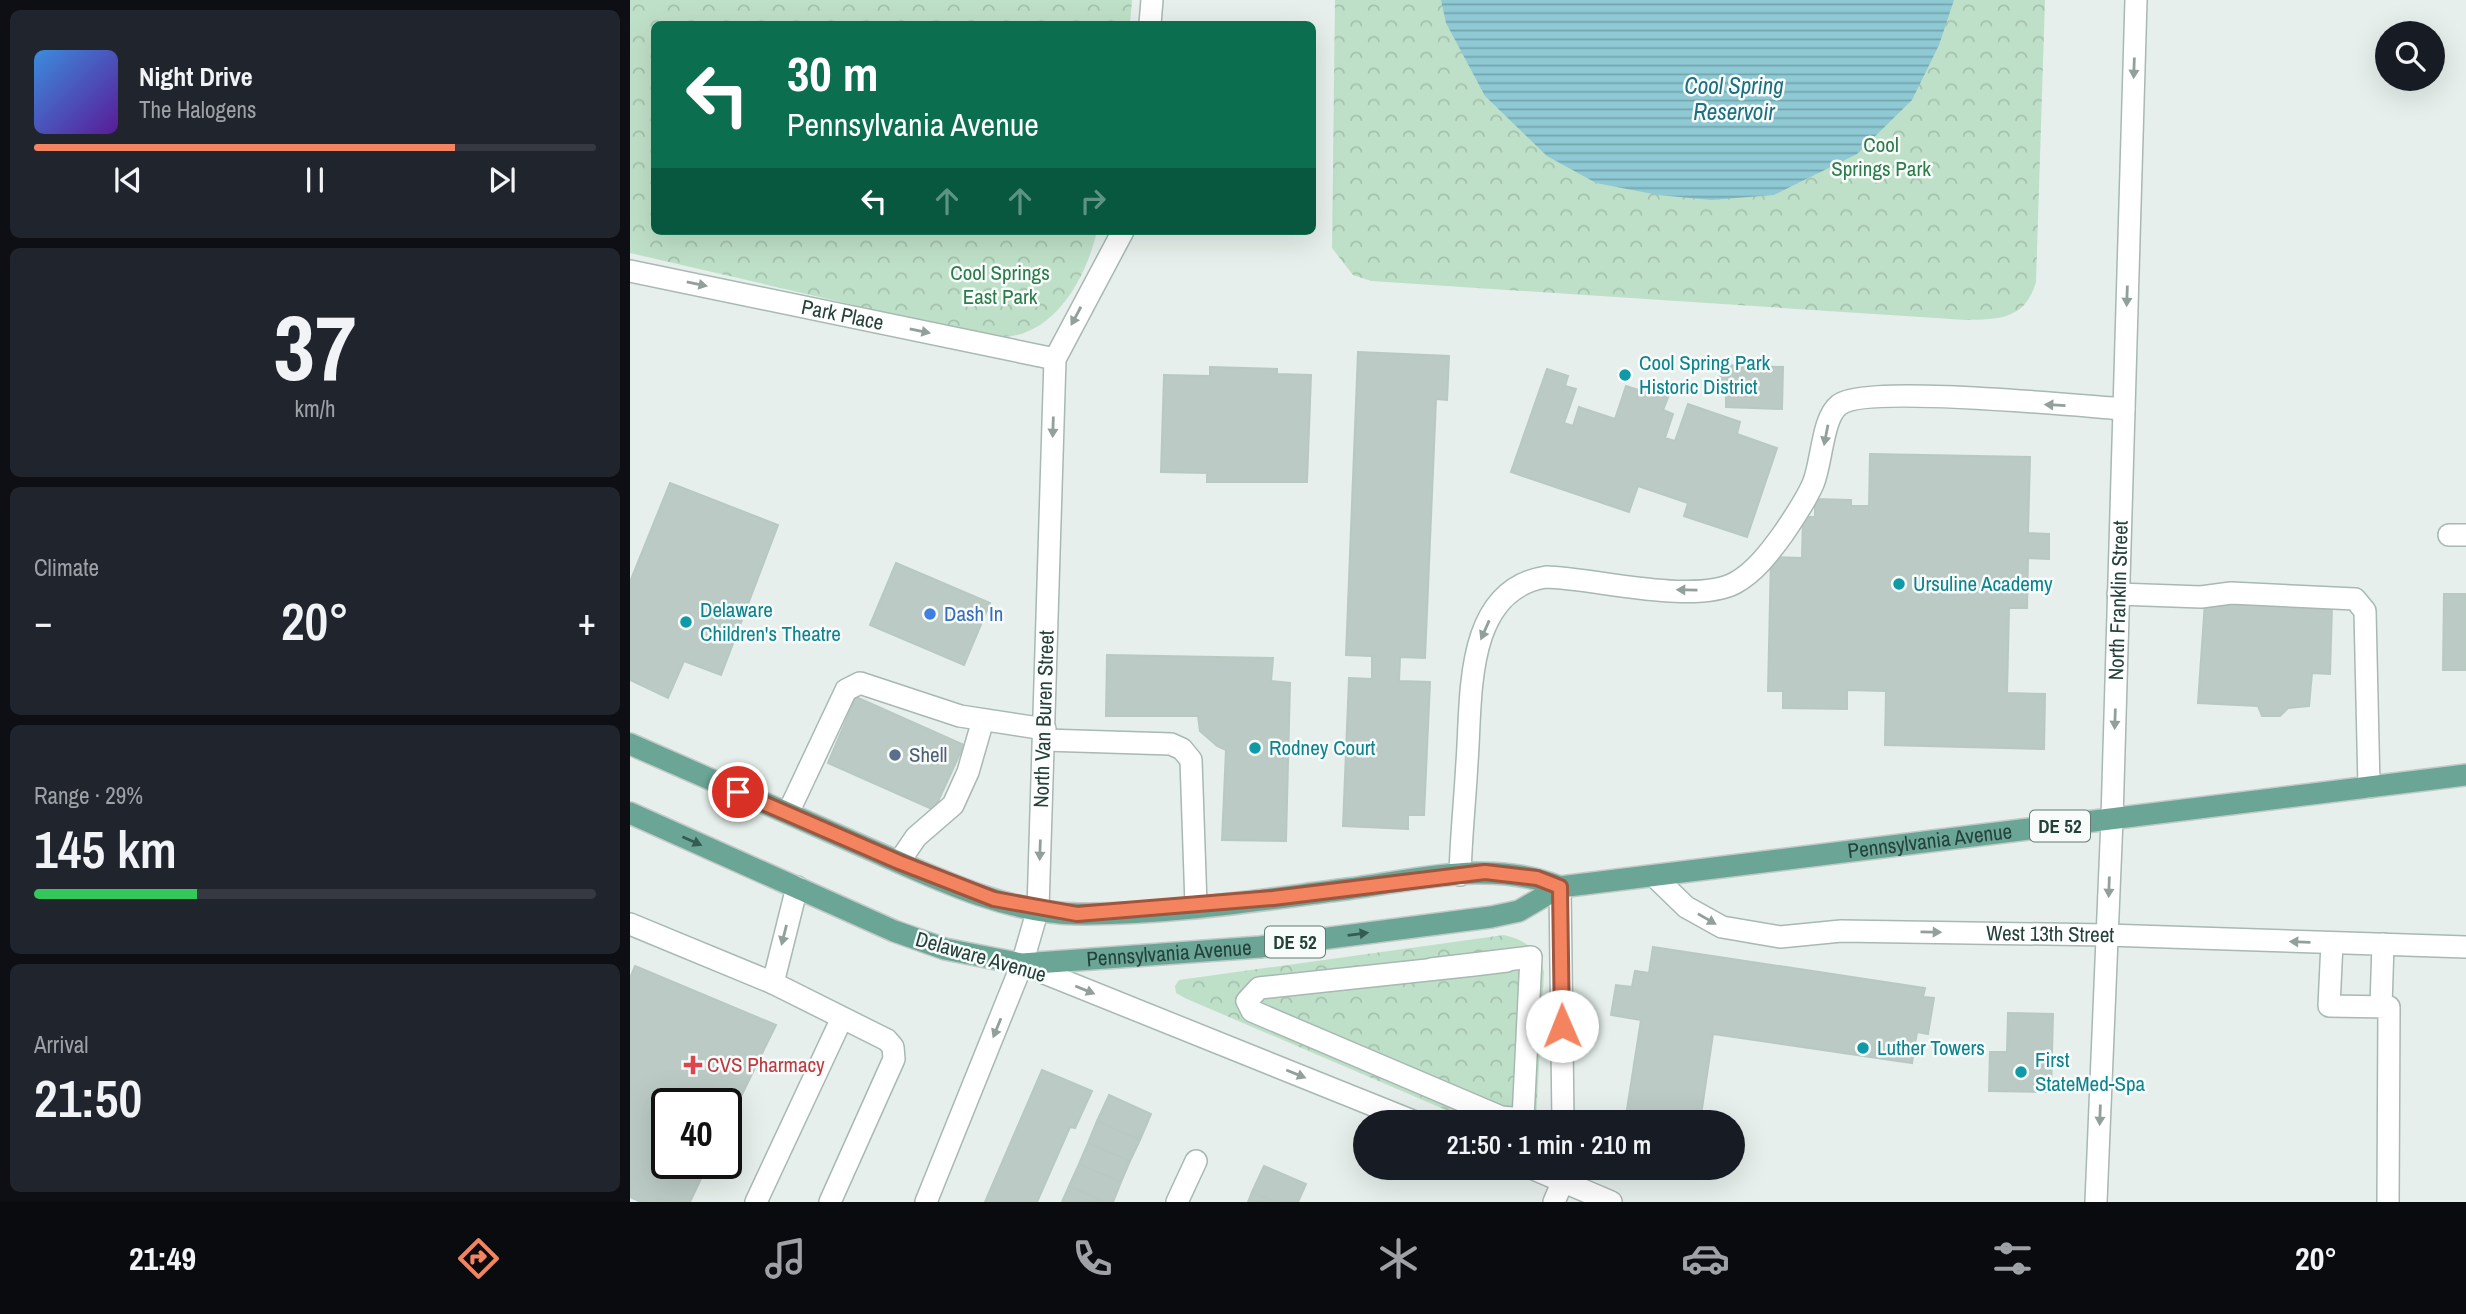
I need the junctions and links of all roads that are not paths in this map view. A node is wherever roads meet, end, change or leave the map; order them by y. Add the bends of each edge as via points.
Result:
1 (1152, 0) edge
2 (2136, 0) edge
3 (1150, 21) edge
4 (1120, 235) edge
5 (630, 271) edge
6 (1055, 359) junction
7 (2124, 409) junction
8 (2118, 594) junction
9 (983, 720) junction
10 (1045, 734) junction
11 (630, 744) edge
12 (2466, 775) edge
13 (2369, 787) junction
14 (630, 813) edge
15 (788, 813) junction
16 (2112, 819) junction
17 (899, 862) junction
18 (1460, 875) junction
19 (1654, 876) junction
20 (797, 887) junction
21 (1560, 887) junction
22 (1196, 905) junction
23 (1038, 909) junction
24 (630, 923) edge
25 (2107, 935) junction
26 (2332, 943) junction
27 (2383, 944) junction
28 (2466, 947) edge
29 (1022, 964) junction
30 (1431, 969) joint
31 (773, 983) junction
32 (2381, 1006) junction
33 (842, 1018) junction
34 (1385, 1110) edge
35 (1563, 1110) edge
36 (1196, 1161) dead end
37 (1561, 1180) edge
38 (1573, 1180) edge
39 (757, 1202) edge
40 (830, 1202) edge
41 (926, 1202) edge
42 (1177, 1202) edge
43 (1554, 1202) edge
44 (1611, 1202) edge
45 (2096, 1202) edge
46 (2388, 1202) edge

1 - 3 street
2 -> 7 street, North Franklin Street
4 -> 6 street, North Van Buren Street
5 -> 6 street, Park Place
6 -> 10 street, North Van Buren Street
7 - 8 street, North Franklin Street
7 -> 18 street via 1919,397 1850,399 1838,405 1830,417 1821,461 1801,508 1769,553 1733,584 1683,590 1546,577 1513,588 1484,628 1474,664
8 - 13 street via 2355,599 2365,611
8 -> 16 street, North Franklin Street
9 - 10 street
9 - 15 street via 873,685 853,686 846,690
9 - 17 street via 953,805 916,837
10 - 22 street via 1171,744 1182,749 1191,760
10 -> 23 street, North Van Buren Street
11 - 15 main road, DE 52
12 - 13 main road, Pennsylvania Avenue / DE 52
13 - 16 main road, Pennsylvania Avenue / DE 52
14 -> 20 main road, Delaware Avenue / DE 52
15 - 17 main road, DE 52
16 - 19 main road, Pennsylvania Avenue / DE 52
16 -> 25 street, North Franklin Street
17 - 23 main road, DE 52 via 994,899
18 - 21 main road, Pennsylvania Avenue / DE 52 via 1513,874
18 - 22 main road, Pennsylvania Avenue / DE 52
19 - 21 main road, Pennsylvania Avenue / DE 52
19 -> 25 street, West 13th Street via 1686,907 1722,928 1758,935 1841,931
20 - 29 main road, Delaware Avenue / DE 52 via 894,932 945,949
20 -> 31 street
29 -> 21 main road, Pennsylvania Avenue / DE 52 via 1260,947 1491,917 1519,911
21 - 35 street
22 - 23 main road, Pennsylvania Avenue / DE 52 via 1077,914
23 - 29 street, North Van Buren Street
24 - 31 street
26 -> 25 street, West 13th Street
25 -> 45 street, North Franklin Street
26 - 27 street, West 13th Street
26 - 32 street via 2329,1006
27 - 28 street, West 13th Street
27 - 32 street
29 -> 34 street, Delaware Avenue
29 -> 41 street, North Van Buren Street
30 - 30 street via 1531,957 1523,1119 1501,1117 1276,1022 1252,1011 1247,1001 1259,988
31 - 33 street
32 - 46 street via 2389,1007
33 - 39 street
33 - 40 street via 887,1040 894,1059
36 - 42 street
37 - 43 street
38 - 44 street

